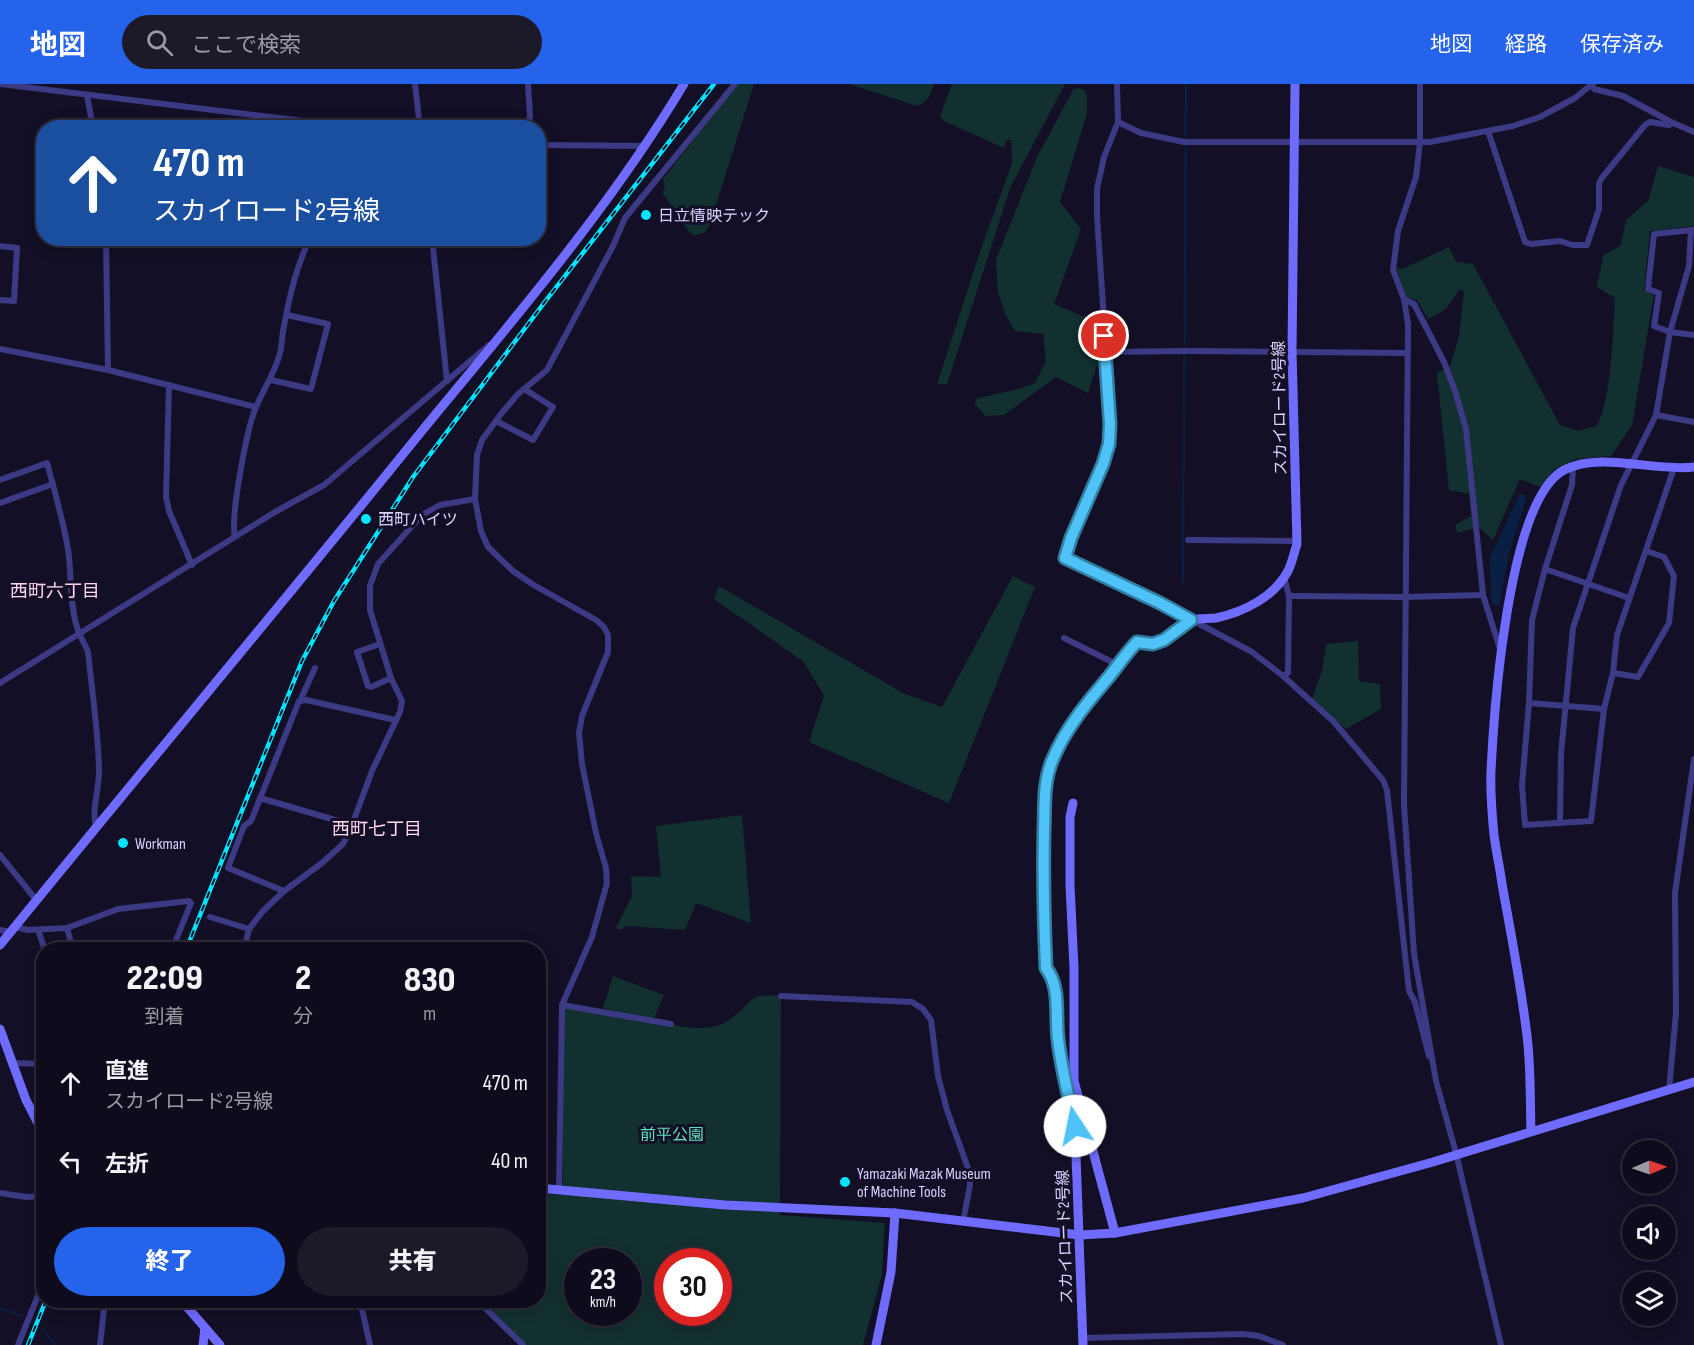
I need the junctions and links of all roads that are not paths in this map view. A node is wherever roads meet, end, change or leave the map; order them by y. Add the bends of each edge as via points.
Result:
1 (0, 84) edge
2 (415, 84) edge
3 (528, 84) edge
4 (684, 84) edge
5 (735, 84) edge
6 (1117, 84) edge
7 (1295, 84) edge
8 (1420, 84) edge
9 (1592, 84) edge
10 (87, 95) junction
11 (92, 120) edge
12 (294, 120) edge
13 (419, 120) edge
14 (529, 120) edge
15 (1118, 122) junction
16 (1673, 123) junction
17 (1488, 131) junction
18 (1694, 132) edge
19 (1295, 142) junction
20 (1420, 142) junction
21 (546, 145) edge
22 (645, 146) junction
23 (1693, 230) edge
24 (0, 246) edge
25 (106, 246) edge
26 (306, 246) edge
27 (433, 246) edge
28 (1404, 299) junction
29 (0, 300) edge
30 (287, 315) junction
31 (1670, 332) junction
32 (1694, 335) edge
33 (498, 338) junction
34 (0, 349) edge
35 (1292, 351) junction
36 (1105, 352) junction
37 (1406, 353) junction
38 (108, 370) junction
39 (271, 380) junction
40 (447, 381) junction
41 (169, 385) junction
42 (524, 389) junction
43 (256, 407) junction
44 (1656, 415) junction
45 (495, 421) junction
46 (1694, 422) edge
47 (1630, 464) junction
48 (1573, 467) junction
49 (1694, 467) edge
50 (1674, 468) junction
51 (0, 480) edge
52 (53, 484) junction
53 (475, 499) junction
54 (0, 503) edge
55 (235, 537) junction
56 (1188, 540) dead end
57 (1297, 541) junction
58 (1646, 551) junction
59 (192, 565) junction
60 (1545, 569) junction
61 (1284, 577) junction
62 (1588, 583) junction
63 (1483, 595) junction
64 (1289, 596) junction
65 (1406, 597) junction
66 (1629, 598) junction
67 (1191, 620) junction
68 (80, 634) junction
69 (1064, 638) dead end
70 (380, 644) junction
71 (1153, 644) joint
72 (1502, 656) junction
73 (1118, 665) junction
74 (315, 668) dead end
75 (1613, 673) junction
76 (1283, 676) junction
77 (391, 678) junction
78 (0, 683) edge
79 (300, 701) junction
80 (1529, 704) junction
81 (1565, 705) junction
82 (1604, 709) junction
83 (395, 720) junction
84 (1694, 759) edge
85 (260, 798) junction
86 (1073, 803) dead end
87 (1560, 823) junction
88 (352, 825) junction
89 (96, 829) junction
90 (0, 855) edge
91 (284, 891) junction
92 (37, 901) junction
93 (210, 917) dead end
94 (67, 928) junction
95 (14, 929) junction
96 (249, 929) junction
97 (0, 930) edge
98 (38, 930) junction
99 (42, 942) edge
100 (71, 942) edge
101 (175, 942) edge
102 (246, 942) edge
103 (0, 945) edge
104 (781, 996) dead end
105 (562, 1005) junction
106 (671, 1024) dead end
107 (0, 1029) edge
108 (12, 1063) junction
109 (36, 1064) edge
110 (1435, 1071) junction
111 (1694, 1082) edge
112 (1669, 1090) junction
113 (36, 1119) edge
114 (1075, 1129) joint
115 (1531, 1131) junction
116 (1456, 1153) junction
117 (546, 1189) edge
118 (559, 1190) junction
119 (0, 1193) edge
120 (36, 1196) edge
121 (895, 1213) junction
122 (963, 1222) junction
123 (1115, 1233) junction
124 (1080, 1234) junction
125 (36, 1301) edge
126 (104, 1308) edge
127 (188, 1308) edge
128 (362, 1308) edge
129 (485, 1308) edge
130 (205, 1328) junction
131 (1083, 1342) edge
132 (18, 1345) edge
133 (100, 1345) edge
134 (203, 1345) edge
135 (220, 1345) edge
136 (370, 1345) edge
137 (523, 1345) edge
138 (876, 1345) edge
139 (1283, 1345) edge
140 (1501, 1345) edge

1 - 10 street
2 - 13 street
3 - 14 street
4 - 22 street
5 - 42 street via 625,218 547,370
6 - 15 street
7 - 19 street, スカイロード2号線
8 - 20 street
9 - 16 street via 1594,89 1623,96
9 - 17 street via 1540,117
10 - 11 street
10 - 12 street
15 - 19 street via 1141,133 1186,142
15 - 36 street via 1104,156 1097,189
16 - 17 street via 1645,125 1601,179 1599,209 1587,245 1525,242
16 - 18 street
17 - 20 street
19 - 20 street
19 - 35 street, スカイロード2号線
20 - 28 street via 1416,177 1405,205 1394,256 1393,270
21 - 22 street
22 - 33 street via 600,210
23 - 31 street via 1689,266
23 - 31 street via 1654,234 1648,289 1659,293 1654,326
24 - 29 street via 17,248 14,301
25 - 38 street
26 - 30 street via 297,265
27 - 40 street
28 - 37 street via 1408,324
28 - 63 street via 1414,304 1444,363 1466,429
30 - 39 street
30 - 39 street via 328,324 311,389
31 - 32 street
31 - 44 street
33 - 40 street
33 - 89 street
34 - 38 street
35 - 36 street
35 - 37 street
35 - 57 street, スカイロード2号線
36 - 67 street via 1109,444 1065,558
37 - 65 street
38 - 41 street
39 - 43 street
40 - 55 street via 324,485
41 - 43 street
41 - 59 street via 166,497
42 - 45 street
42 - 45 street via 553,407 533,440
43 - 55 street via 238,490
44 - 46 street
44 - 47 street
45 - 53 street via 477,455
47 - 48 street via 1607,462
47 - 50 street
47 - 62 street
48 - 60 street via 1572,485
48 - 72 street via 1544,489 1531,513 1513,575
49 - 50 street
50 - 58 street
51 - 52 street via 47,463
52 - 54 street
52 - 68 street via 68,550 72,603
53 - 70 street via 440,505 422,515 378,564 369,602
53 - 105 street via 481,531 500,560 532,584 596,620 608,635 608,652 579,733 607,883 591,937
55 - 59 street
56 - 57 street
57 - 61 street, スカイロード2号線
58 - 66 street
58 - 75 street via 1664,557 1674,576 1669,623 1638,677
59 - 68 street
60 - 62 street
60 - 80 street via 1532,620
61 - 64 street
61 - 67 street, スカイロード2号線 via 1263,598 1239,611
62 - 66 street
62 - 81 street via 1573,628
63 - 65 street
63 - 72 street
64 - 65 street
64 - 76 street via 1288,673
65 - 110 street via 1404,804 1414,954
66 - 75 street via 1617,635
67 - 71 street, スカイロード2号線
67 - 76 street via 1252,652
68 - 78 street
68 - 89 street via 88,652 99,770
69 - 73 street
70 - 77 street
70 - 77 street via 357,652 368,686
71 - 73 street via 1137,642
72 - 115 street via 1491,773 1494,836 1528,1037
73 - 114 street via 1066,732 1044,792 1046,968 1052,975 1058,1039
74 - 79 street
75 - 82 street
76 - 110 street via 1333,721 1383,780 1387,790 1409,991
77 - 83 street via 402,701
79 - 83 street
79 - 85 street
80 - 81 street
80 - 87 street via 1522,784 1525,825
81 - 82 street
81 - 87 street
82 - 87 street via 1591,821
83 - 88 street
84 - 112 street via 1675,893 1676,1013
85 - 88 street
85 - 91 street via 228,868
86 - 123 street via 1070,885 1074,1082
88 - 91 street via 343,844
89 - 92 street
90 - 92 street
91 - 96 street
92 - 95 street
93 - 96 street
94 - 98 street
94 - 100 street
94 - 101 street via 118,909 189,901
95 - 97 street
95 - 98 street
95 - 103 street
96 - 102 street
98 - 99 street
104 - 122 street via 912,1002 923,1008 932,1020 938,1076 969,1171
105 - 106 street
105 - 118 street
107 - 108 street
108 - 109 street
108 - 113 street
110 - 116 street
111 - 112 street
112 - 115 street
114 - 124 street, スカイロード2号線
115 - 116 street
116 - 123 street via 1303,1198
116 - 140 street
117 - 118 street
118 - 121 street via 725,1205
119 - 120 street
121 - 122 street
121 - 138 street via 891,1272
122 - 124 street
123 - 124 street
124 - 131 street, スカイロード2号線
125 - 132 street
126 - 133 street
127 - 130 street
128 - 136 street
129 - 137 street
130 - 134 street
130 - 135 street
131 - 139 street via 1243,1334

